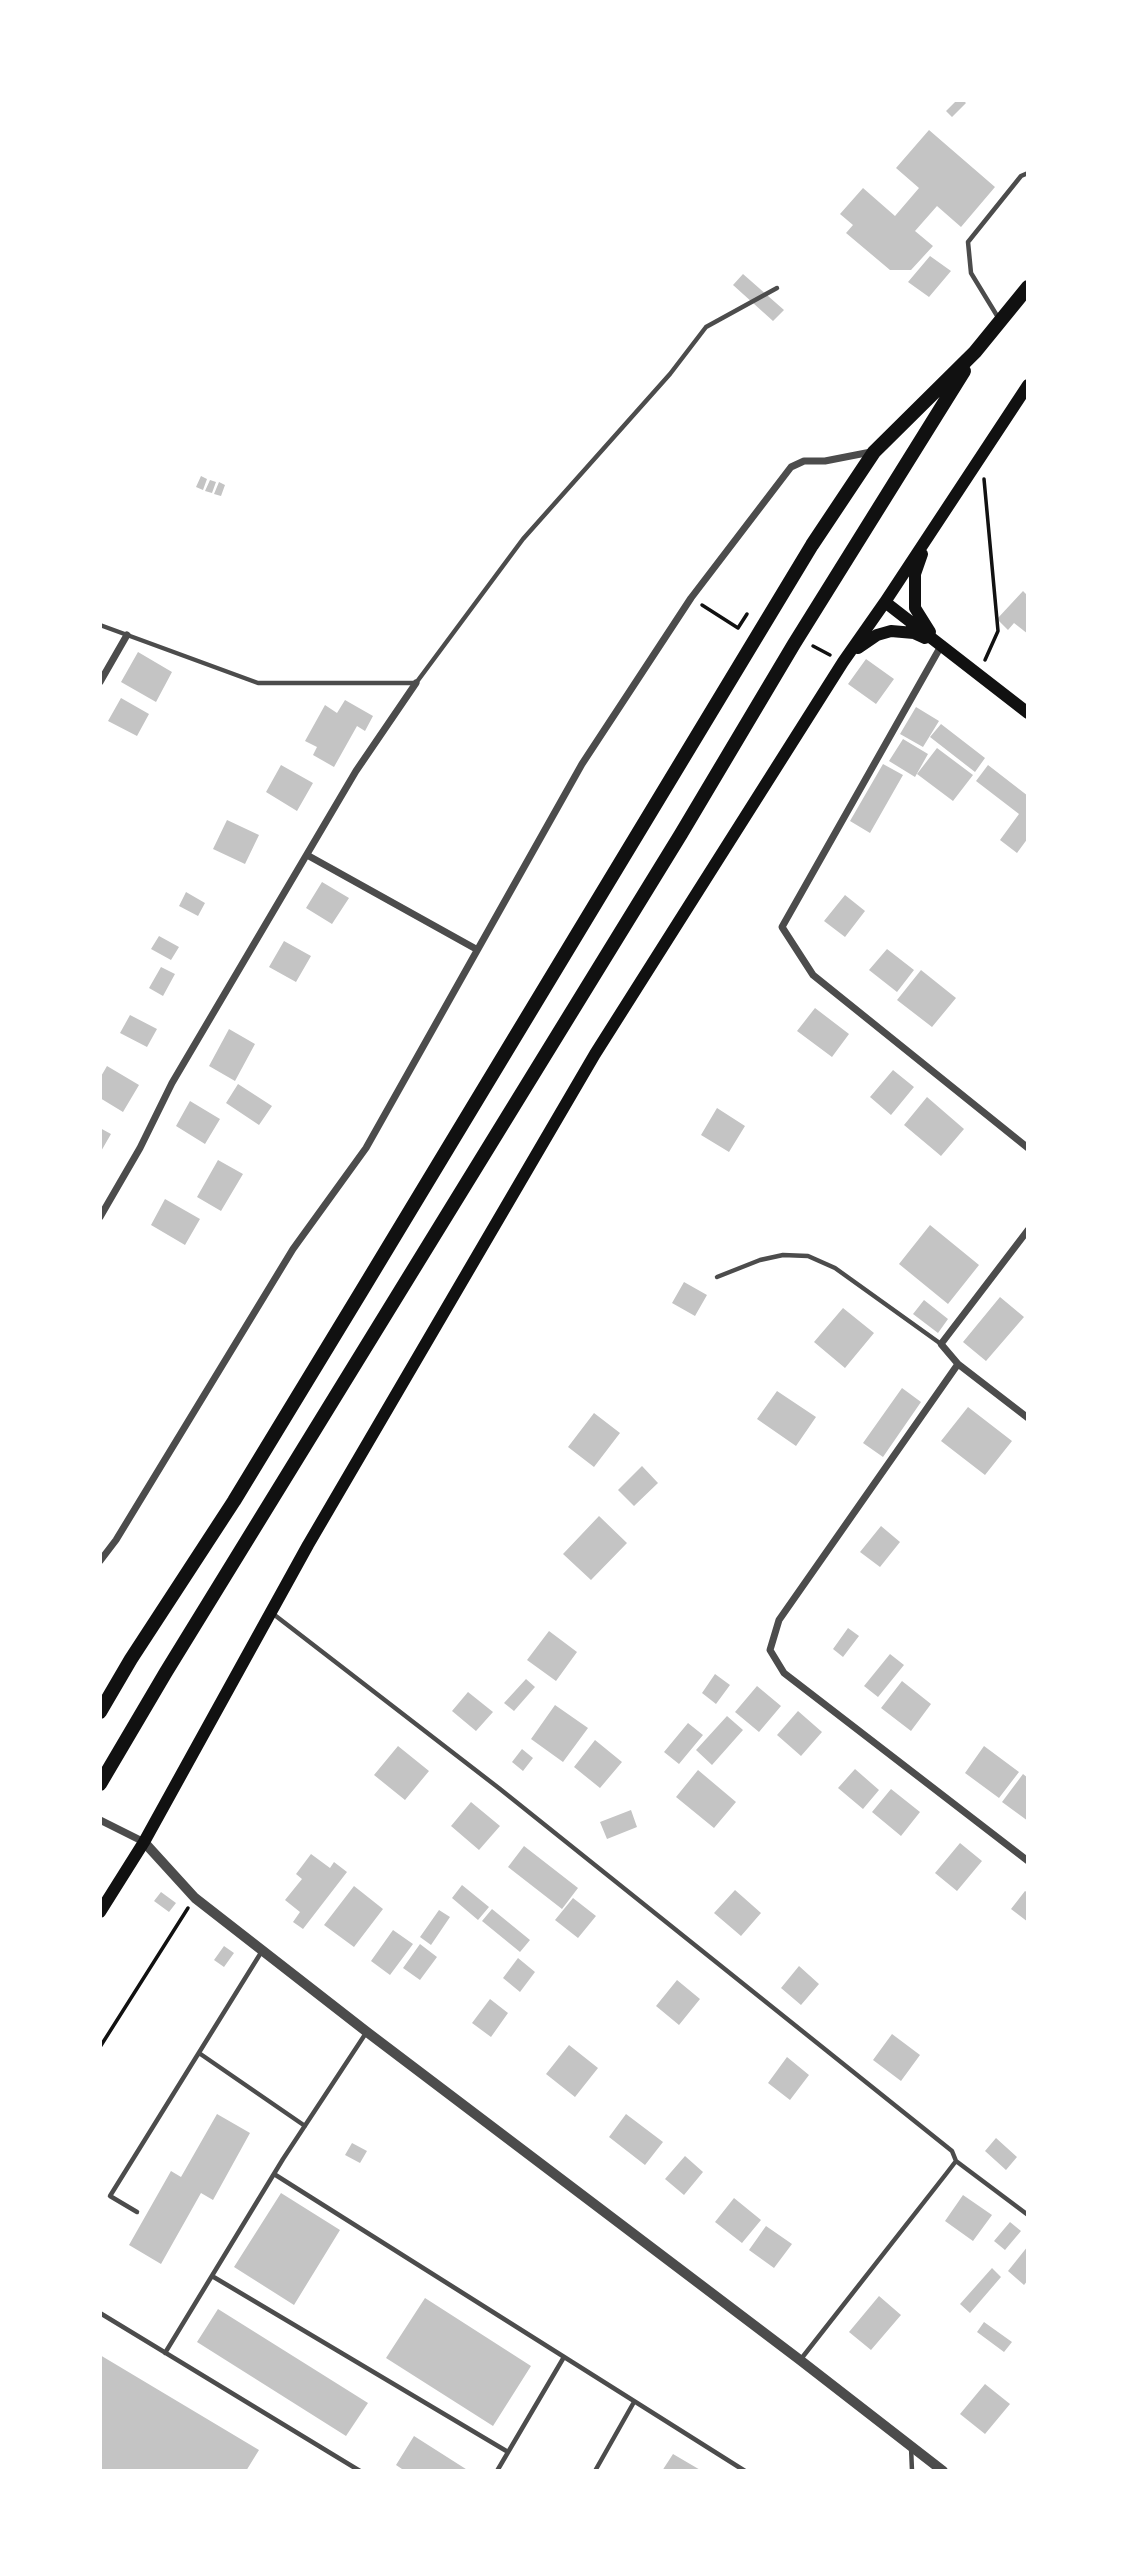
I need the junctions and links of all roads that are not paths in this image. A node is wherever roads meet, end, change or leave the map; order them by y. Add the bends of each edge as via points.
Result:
1 (1028, 173) edge
2 (777, 288) dead end
3 (1028, 288) edge
4 (1000, 321) junction
5 (975, 352) junction
6 (1028, 385) edge
7 (874, 452) junction
8 (933, 530) junction
9 (886, 602) junction
10 (100, 625) edge
11 (127, 635) junction
12 (941, 646) junction
13 (845, 661) junction
14 (100, 682) edge
15 (416, 683) junction
16 (1028, 713) edge
17 (307, 855) junction
18 (476, 949) junction
19 (1028, 1148) edge
20 (100, 1217) edge
21 (1028, 1230) edge
22 (717, 1277) dead end
23 (941, 1344) junction
24 (958, 1364) junction
25 (1028, 1418) edge
26 (100, 1561) edge
27 (271, 1613) junction
28 (100, 1712) edge
29 (100, 1784) edge
30 (100, 1820) edge
31 (145, 1842) junction
32 (1028, 1861) edge
33 (100, 1912) edge
34 (262, 1951) junction
35 (367, 2032) junction
36 (199, 2053) junction
37 (305, 2126) junction
38 (956, 2161) junction
39 (274, 2174) junction
40 (137, 2212) dead end
41 (1028, 2215) edge
42 (212, 2276) junction
43 (100, 2313) edge
44 (165, 2353) junction
45 (564, 2357) junction
46 (800, 2360) junction
47 (634, 2402) junction
48 (911, 2446) junction
49 (508, 2452) junction
50 (360, 2471) edge
51 (497, 2471) edge
52 (595, 2471) edge
53 (745, 2471) edge
54 (912, 2471) edge
55 (943, 2471) edge

1 - 4 lane via 968,242 971,273
2 - 15 lane via 706,327 523,539
3 - 4 main road
4 - 5 main road
5 - 7 main road
5 - 29 main road
6 - 8 main road
7 - 18 street via 804,461 791,467 691,598 582,764
7 - 28 main road via 762,625 234,1502
8 - 9 main road
8 - 12 main road via 915,574 915,608
9 - 12 main road
9 - 13 main road
10 - 11 lane
11 - 14 street
11 - 15 lane via 258,683
12 - 13 main road via 914,633 891,631 865,642
12 - 16 main road
12 - 19 street via 782,928 813,975
13 - 27 main road via 595,1054
15 - 17 street via 356,771
17 - 18 street
17 - 20 street via 172,1083
18 - 26 street via 366,1148 293,1249
21 - 23 street
22 - 23 lane via 760,1260 808,1255 835,1268
23 - 24 street
24 - 25 street
24 - 32 street via 779,1620 770,1650 784,1673
27 - 31 main road
27 - 38 lane via 510,1797 952,2151
30 - 31 street
31 - 33 main road
31 - 34 street via 195,1898
34 - 35 street
34 - 36 lane
35 - 37 lane
35 - 46 street
36 - 37 lane
36 - 40 lane via 110,2196
37 - 39 lane
38 - 41 lane
38 - 46 lane
39 - 42 lane
39 - 45 lane
42 - 44 lane
42 - 49 lane
43 - 44 lane
44 - 50 lane
45 - 47 lane
45 - 49 lane
46 - 48 street
47 - 52 lane
47 - 53 lane
48 - 54 lane
48 - 55 street
49 - 51 lane

